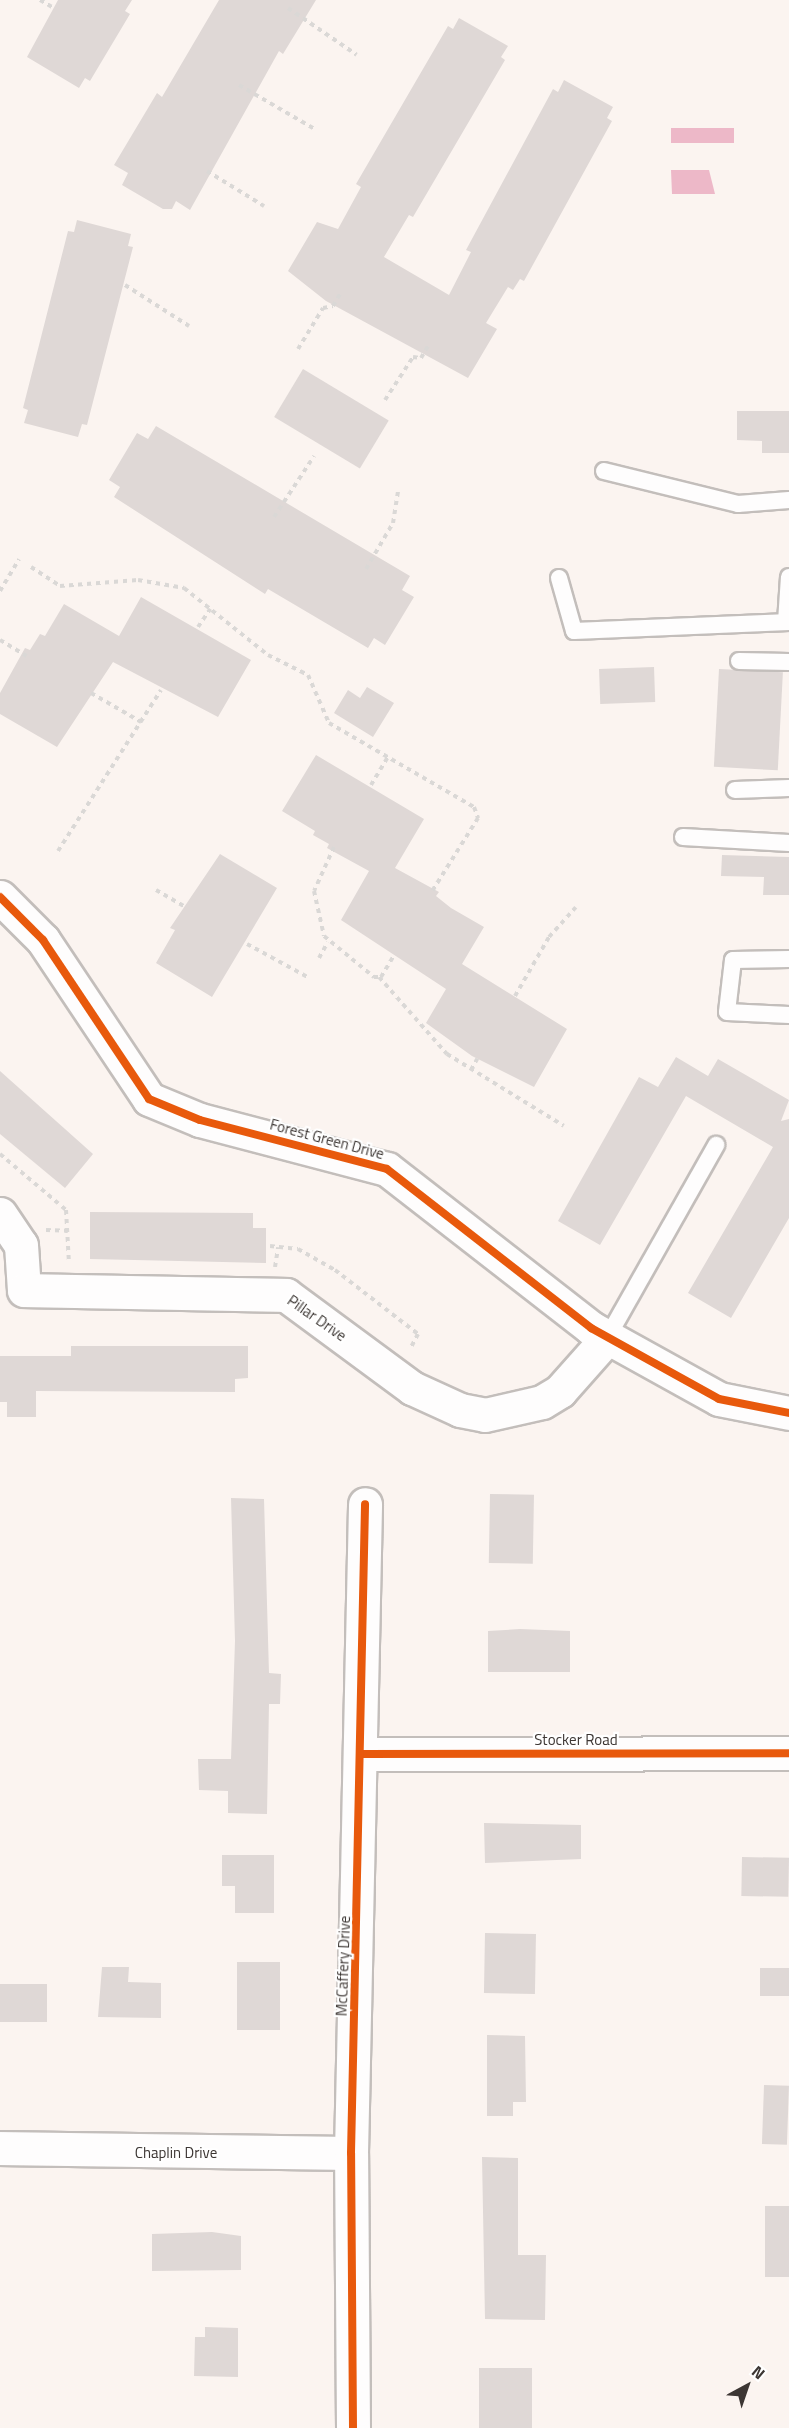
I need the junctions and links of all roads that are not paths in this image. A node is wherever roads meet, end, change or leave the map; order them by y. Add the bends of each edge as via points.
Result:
1 (604, 471) dead end
2 (789, 500) edge
3 (789, 577) edge
4 (559, 578) dead end
5 (787, 622) edge
6 (739, 660) dead end
7 (789, 662) edge
8 (789, 788) edge
9 (735, 790) dead end
10 (683, 837) dead end
11 (789, 843) edge
12 (0, 897) edge
13 (789, 959) edge
14 (789, 1014) edge
15 (716, 1145) dead end
16 (0, 1214) edge
17 (12, 1290) edge
18 (607, 1338) junction
19 (789, 1413) edge
20 (365, 1504) dead end
21 (789, 1753) edge
22 (363, 1754) junction
23 (0, 2148) edge
24 (351, 2153) junction
25 (353, 2428) edge

1 - 2 lane via 738,504
3 - 5 lane
4 - 5 lane via 574,631
6 - 7 lane
8 - 9 lane
10 - 11 lane
12 - 18 street, Forest Green Drive via 43,940 149,1099 200,1120 387,1169 556,1305
13 - 14 lane via 733,960 727,1011
15 - 18 lane
16 - 17 street, Pillar Drive via 21,1245
17 - 18 street, Pillar Drive via 286,1295 412,1388 460,1410 485,1415 514,1412 560,1391
18 - 19 street, Forest Green Drive via 719,1400
20 - 22 street, McCaffery Drive
21 - 22 street, Stocker Road
22 - 24 street, McCaffery Drive
23 - 24 street, Chaplin Drive
24 - 25 street, McCaffery Drive

